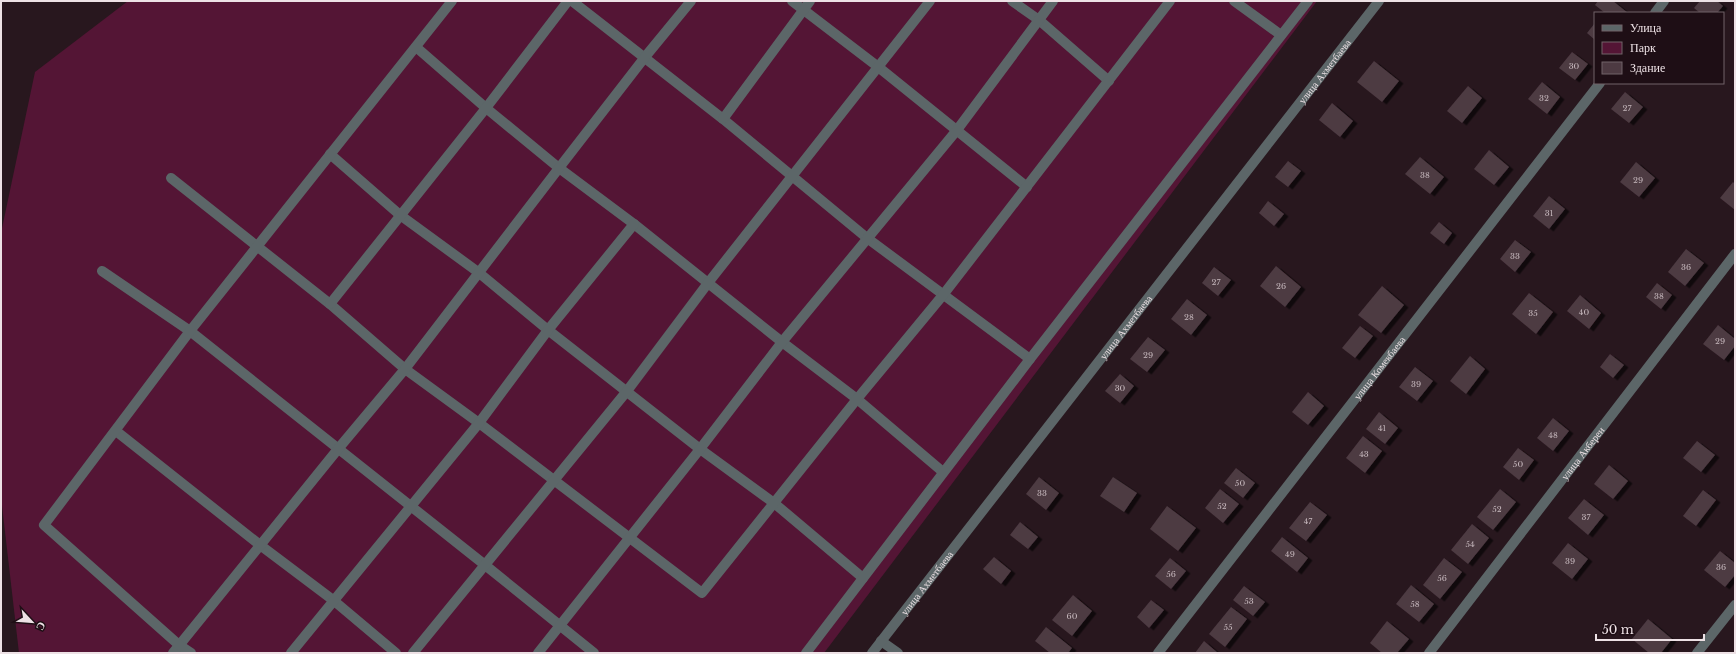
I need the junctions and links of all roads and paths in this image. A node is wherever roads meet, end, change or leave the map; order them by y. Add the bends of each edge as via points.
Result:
1 (452, 1) edge
2 (568, 1) edge
3 (572, 1) edge
4 (692, 1) edge
5 (792, 1) edge
6 (810, 1) edge
7 (930, 1) edge
8 (1012, 1) edge
9 (1053, 1) edge
10 (1170, 1) edge
11 (1234, 1) edge
12 (1308, 1) edge
13 (1378, 1) edge
14 (1664, 1) edge
15 (803, 10) junction
16 (1656, 12) edge
17 (1038, 20) junction
18 (1281, 35) junction
19 (416, 47) junction
20 (645, 57) junction
21 (877, 66) junction
22 (1109, 81) junction
23 (1599, 84) edge
24 (486, 108) junction
25 (723, 119) junction
26 (957, 130) junction
27 (330, 154) junction
28 (559, 168) junction
29 (792, 175) junction
30 (171, 178) dead end
31 (1027, 187) junction
32 (400, 215) junction
33 (634, 224) junction
34 (867, 238) junction
35 (258, 247) junction
36 (1735, 254) edge
37 (102, 271) dead end
38 (478, 272) junction
39 (708, 283) junction
40 (943, 295) junction
41 (330, 304) junction
42 (548, 330) junction
43 (190, 331) junction
44 (782, 342) junction
45 (1030, 359) junction
46 (405, 369) junction
47 (627, 391) junction
48 (857, 399) junction
49 (479, 423) junction
50 (116, 431) junction
51 (338, 449) junction
52 (700, 450) junction
53 (943, 472) junction
54 (554, 479) junction
55 (774, 503) junction
56 (411, 506) junction
57 (630, 538) junction
58 (260, 545) junction
59 (485, 565) junction
60 (863, 578) junction
61 (333, 600) junction
62 (1735, 605) edge
63 (559, 626) junction
64 (881, 641) junction
65 (179, 645) junction
66 (173, 653) edge
67 (191, 653) edge
68 (291, 653) edge
69 (396, 653) edge
70 (413, 653) edge
71 (538, 653) edge
72 (594, 653) edge
73 (806, 653) edge
74 (872, 653) edge
75 (898, 653) edge
76 (1158, 653) edge
77 (1429, 653) edge
78 (1697, 653) edge

1 - 19 street
2 - 24 street
3 - 20 street
4 - 20 street
5 - 15 street
6 - 15 street
7 - 21 street
8 - 17 street
9 - 17 street
10 - 22 street
11 - 18 street
12 - 18 street
13 - 64 street, улица Ахметбаева
14 - 16 street
15 - 21 street
15 - 25 street
17 - 22 street
17 - 26 street
18 - 45 street
19 - 24 street
19 - 27 street
20 - 25 street
20 - 28 street
21 - 26 street
21 - 29 street
22 - 31 street
23 - 76 street, улица Комекбаева
24 - 28 street
24 - 32 street
25 - 29 street
26 - 31 street
26 - 34 street
27 - 32 street
27 - 35 street
28 - 33 street
28 - 38 street
29 - 34 street
29 - 39 street
30 - 35 street
31 - 40 street
32 - 38 street
32 - 41 street
33 - 39 street
33 - 42 street
34 - 40 street
34 - 44 street
35 - 41 street
35 - 43 street
36 - 77 street, улица Акберен
37 - 43 street
38 - 42 street
38 - 46 street
39 - 44 street
39 - 47 street
40 - 45 street
40 - 48 street
41 - 46 street
42 - 47 street
42 - 49 street
43 - 50 street
43 - 51 street
44 - 48 street
44 - 52 street
45 - 53 street
46 - 49 street
46 - 51 street
47 - 52 street
47 - 54 street
48 - 53 street
48 - 55 street
49 - 54 street
49 - 56 street
50 - 58 street
50 - 65 street via 44,525
51 - 56 street
51 - 58 street
52 - 55 street
52 - 57 street
53 - 60 street
54 - 57 street
54 - 59 street
55 - 57 street via 702,593
55 - 60 street
56 - 59 street
56 - 61 street
57 - 63 street
58 - 61 street
58 - 65 street
59 - 63 street
59 - 70 street
60 - 73 street
61 - 68 street
61 - 69 street
62 - 78 street
63 - 71 street
63 - 72 street
64 - 74 street, улица Ахметбаева
64 - 75 street
65 - 66 street
65 - 67 street

